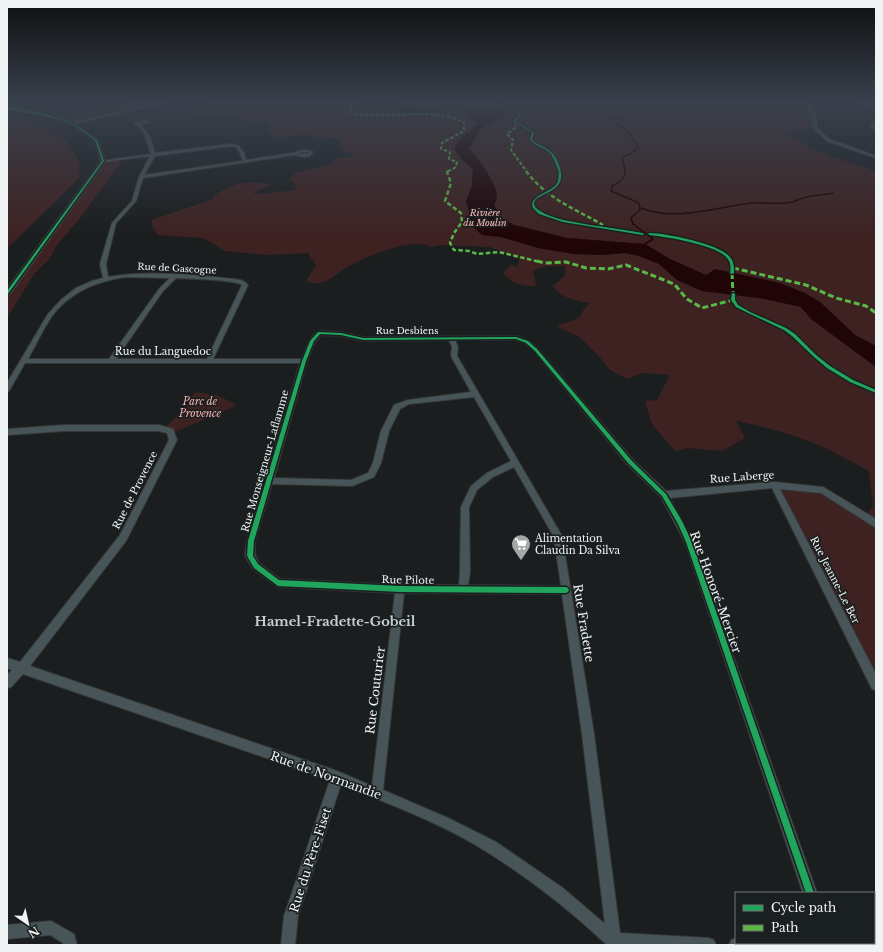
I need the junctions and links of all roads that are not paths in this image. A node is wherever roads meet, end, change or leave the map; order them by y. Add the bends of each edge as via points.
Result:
1 (98, 146) edge
2 (151, 146) edge
3 (220, 146) edge
4 (237, 146) edge
5 (846, 146) edge
6 (294, 154) dead end
7 (153, 155) junction
8 (876, 157) edge
9 (103, 161) junction
10 (245, 162) junction
11 (141, 177) junction
12 (174, 276) junction
13 (106, 279) junction
14 (7, 293) edge
15 (451, 339) junction
16 (527, 342) joint
17 (112, 360) junction
18 (23, 361) junction
19 (209, 361) junction
20 (304, 361) junction
21 (7, 389) edge
22 (475, 394) junction
23 (7, 432) edge
24 (514, 463) junction
25 (270, 481) junction
26 (774, 485) junction
27 (664, 495) junction
28 (876, 524) edge
29 (256, 566) joint
30 (400, 589) junction
31 (463, 589) junction
32 (566, 590) junction
33 (7, 663) edge
34 (22, 668) junction
35 (7, 683) edge
36 (876, 685) edge
37 (337, 777) junction
38 (377, 793) junction
39 (810, 892) edge
40 (7, 932) edge
41 (613, 942) edge
42 (758, 944) edge
43 (70, 945) edge
44 (288, 945) edge
45 (709, 945) edge
46 (736, 945) edge

1 - 9 main road
2 - 7 street
3 - 7 street
4 - 10 street
5 - 8 street
6 - 10 street
7 - 9 street
7 - 11 street
9 - 14 main road
10 - 11 street
11 - 13 street via 134,201 114,223 103,264
12 - 13 street, Rue de Gascogne via 134,274
12 - 17 street via 161,290
12 - 19 street, Rue de Gascogne via 232,280 245,285
13 - 18 street, Rue de Gascogne via 67,296 50,315
15 - 16 street, Rue Desbiens via 516,338
15 - 20 street, Rue Desbiens via 363,339 319,333 312,341
15 - 22 street, Rue Fradette via 455,347 454,356
16 - 27 street, Rue Honoré-Mercier via 630,462
17 - 18 street, Rue du Languedoc
17 - 19 street, Rue du Languedoc
18 - 21 street, Rue de Gascogne
19 - 20 street, Rue du Languedoc
20 - 25 street, Rue Monseigneur-Laflamme
22 - 24 street, Rue Fradette
22 - 25 street via 408,402 397,408 385,431 374,469 370,474 352,483
23 - 34 street, Rue de Provence via 64,427 159,428 170,431 173,440 123,538
24 - 31 street via 490,475 474,488 465,508
24 - 32 street, Rue Fradette via 558,536
25 - 29 street, Rue Monseigneur-Laflamme via 251,541 250,556
26 - 27 street, Rue Laberge
26 - 28 street, Rue Laberge via 823,490
26 - 36 street, Rue Jeanne-Le Ber
27 - 39 street, Rue Honoré-Mercier via 689,542
29 - 30 street, Rue Pilote via 278,583
30 - 31 street, Rue Pilote
30 - 38 street, Rue Couturier
31 - 32 street, Rue Pilote
32 - 41 street, Rue Fradette via 588,734
33 - 34 street, Rue de Normandie
34 - 35 street, Rue de Provence
34 - 37 street, Rue de Normandie
37 - 38 street, Rue de Normandie
37 - 44 street, Rue du Père-Fiset via 291,916
38 - 41 street, Rue de Normandie via 444,822 490,847 558,893
40 - 43 street via 51,928 69,939
41 - 45 street
42 - 46 street

